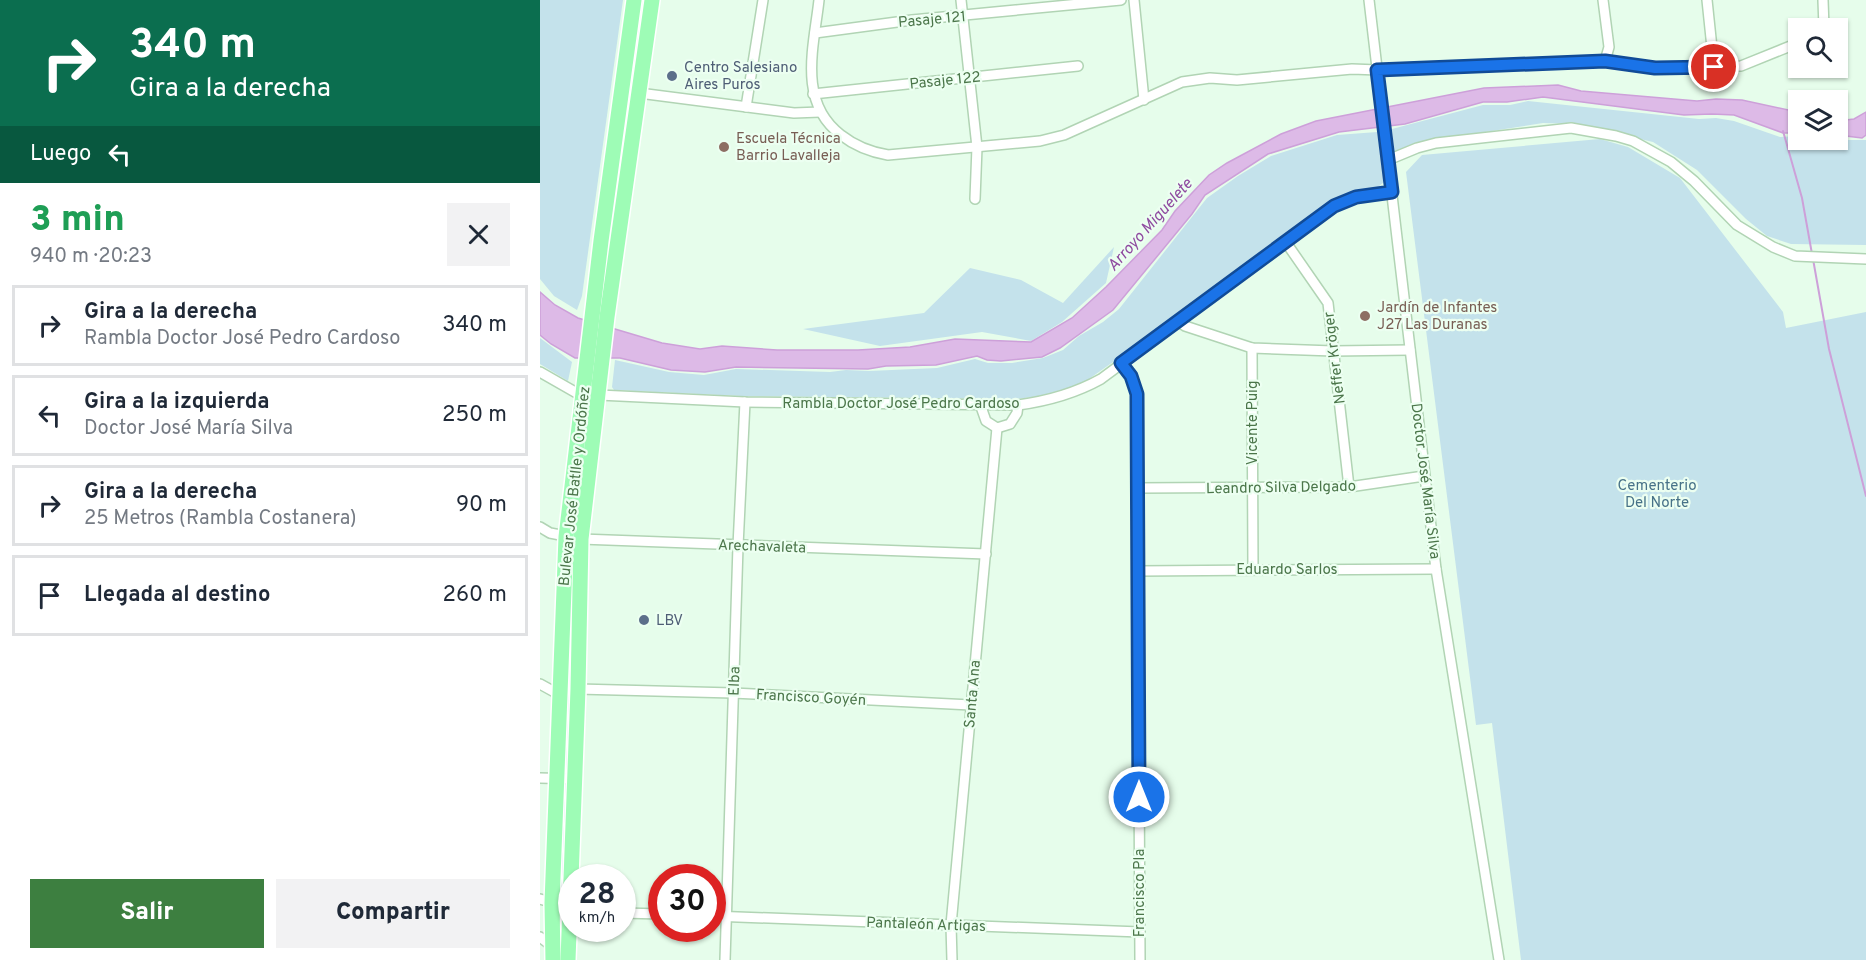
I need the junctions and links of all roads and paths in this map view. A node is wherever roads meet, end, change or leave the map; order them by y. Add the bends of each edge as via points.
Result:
1 (652, 0) edge
2 (763, 0) edge
3 (819, 0) edge
4 (962, 0) edge
5 (1121, 0) edge
6 (1134, 0) edge
7 (1369, 0) edge
8 (1603, 0) edge
9 (1707, 0) edge
10 (1822, 0) edge
11 (633, 8) edge
12 (963, 16) junction
13 (650, 18) junction
14 (1823, 18) edge
15 (815, 33) junction
16 (1788, 47) edge
17 (1605, 61) junction
18 (1078, 66) dead end
19 (1714, 67) junction
20 (1377, 70) junction
21 (969, 77) junction
22 (639, 93) junction
23 (813, 94) junction
24 (1144, 100) junction
25 (746, 107) junction
26 (820, 112) junction
27 (977, 147) junction
28 (1388, 160) junction
29 (1392, 192) junction
30 (975, 199) dead end
31 (1285, 241) junction
32 (1866, 259) edge
33 (600, 315) junction
34 (1179, 322) junction
35 (1252, 348) junction
36 (1410, 350) junction
37 (1333, 351) junction
38 (1121, 363) junction
39 (540, 372) edge
40 (599, 395) junction
41 (582, 396) junction
42 (745, 402) junction
43 (980, 404) junction
44 (1018, 405) junction
45 (997, 428) junction
46 (1424, 476) junction
47 (1349, 487) junction
48 (1138, 488) junction
49 (1252, 489) junction
50 (540, 527) edge
51 (574, 538) junction
52 (738, 546) junction
53 (986, 554) junction
54 (1253, 569) junction
55 (1436, 569) junction
56 (1138, 571) junction
57 (540, 684) edge
58 (578, 689) junction
59 (734, 693) junction
60 (560, 695) junction
61 (971, 705) junction
62 (540, 778) edge
63 (558, 779) junction
64 (575, 779) junction
65 (572, 864) edge
66 (546, 901) edge
67 (727, 916) junction
68 (951, 925) junction
69 (1140, 932) junction
70 (540, 937) edge
71 (569, 942) edge
72 (553, 953) edge
73 (568, 960) edge
74 (725, 960) edge
75 (952, 960) edge
76 (1140, 960) edge
77 (1499, 960) edge

1 - 13 main road, Bulevar José Batlle y Ordóñez
2 - 25 street
3 - 15 street
4 - 12 street
5 - 12 street, Pasaje 121
6 - 24 street
7 - 20 street, Doctor José María Silva
8 - 17 street via 1609,47
9 - 19 street
10 - 14 street
11 - 13 street, Bulevar José Batlle y Ordóñez
11 - 33 main road, Bulevar José Batlle y Ordóñez
12 - 15 street, Pasaje 121
12 - 21 street
13 - 22 main road, Bulevar José Batlle y Ordóñez
15 - 23 street
16 - 19 street via 1741,66
17 - 19 street via 1655,68
17 - 20 street
18 - 21 street, Pasaje 122
20 - 24 street via 1237,80 1210,78 1182,82
20 - 28 street, Doctor José María Silva
21 - 23 street, Pasaje 122
21 - 27 street
22 - 25 street
22 - 33 main road, Bulevar José Batlle y Ordóñez
23 - 26 street
24 - 27 street via 1064,135
25 - 26 street
26 - 27 street via 850,143 871,152 888,155
27 - 30 street
28 - 29 street, Doctor José María Silva
28 - 32 street via 1436,143 1571,128 1616,136 1671,162 1737,225 1759,240 1795,256
29 - 31 street, Rambla Doctor José Pedro Cardoso via 1345,200
29 - 36 street, Doctor José María Silva
31 - 34 street, Rambla Doctor José Pedro Cardoso
31 - 37 street, Neffer Kröger via 1328,303
33 - 40 main road, Bulevar José Batlle y Ordóñez
33 - 41 main road, Bulevar José Batlle y Ordóñez
34 - 35 street
34 - 38 street, Rambla Doctor José Pedro Cardoso
35 - 37 street
35 - 49 street, Vicente Puig
36 - 37 street
36 - 46 street, Doctor José María Silva
37 - 47 street, Neffer Kröger
38 - 44 street, Rambla Doctor José Pedro Cardoso via 1071,393
38 - 48 street, Francisco Pla via 1137,394
39 - 41 street
40 - 42 street, Rambla Doctor José Pedro Cardoso
40 - 51 main road, Bulevar José Batlle y Ordóñez
41 - 51 main road, Bulevar José Batlle y Ordóñez
42 - 43 street, Rambla Doctor José Pedro Cardoso
42 - 52 street, Elba
43 - 44 street, Rambla Doctor José Pedro Cardoso
43 - 45 street via 986,421
44 - 45 street via 1010,424
45 - 53 street, Santa Ana
46 - 47 street, Leandro Silva Delgado
46 - 55 street, Doctor José María Silva
47 - 49 street, Leandro Silva Delgado
48 - 49 street, Leandro Silva Delgado
48 - 56 street, Francisco Pla
49 - 54 street, Vicente Puig
50 - 51 street, Arechavaleta
51 - 52 street, Arechavaleta
51 - 58 main road, Bulevar José Batlle y Ordóñez
51 - 60 main road, Bulevar José Batlle y Ordóñez
52 - 53 street, Arechavaleta
52 - 59 street, Elba
53 - 61 street, Santa Ana
54 - 55 street, Eduardo Sarlos
54 - 56 street, Eduardo Sarlos
55 - 77 street, Doctor José María Silva
56 - 69 street, Francisco Pla
57 - 60 street
58 - 59 street, Francisco Goyén
58 - 64 main road, Bulevar José Batlle y Ordóñez
59 - 61 street, Francisco Goyén
59 - 67 street, Elba
60 - 63 main road, Bulevar José Batlle y Ordóñez
61 - 68 street, Santa Ana
62 - 63 street
63 - 64 street
63 - 66 main road, Bulevar José Batlle y Ordóñez
64 - 65 main road, Bulevar José Batlle y Ordóñez
66 - 72 main road, Bulevar José Batlle y Ordóñez
67 - 68 street, Pantaleón Artigas
67 - 74 street, Elba
68 - 69 street, Pantaleón Artigas
68 - 75 street, Santa Ana
69 - 76 street, Francisco Pla
70 - 72 street
71 - 73 main road, Bulevar José Batlle y Ordóñez

